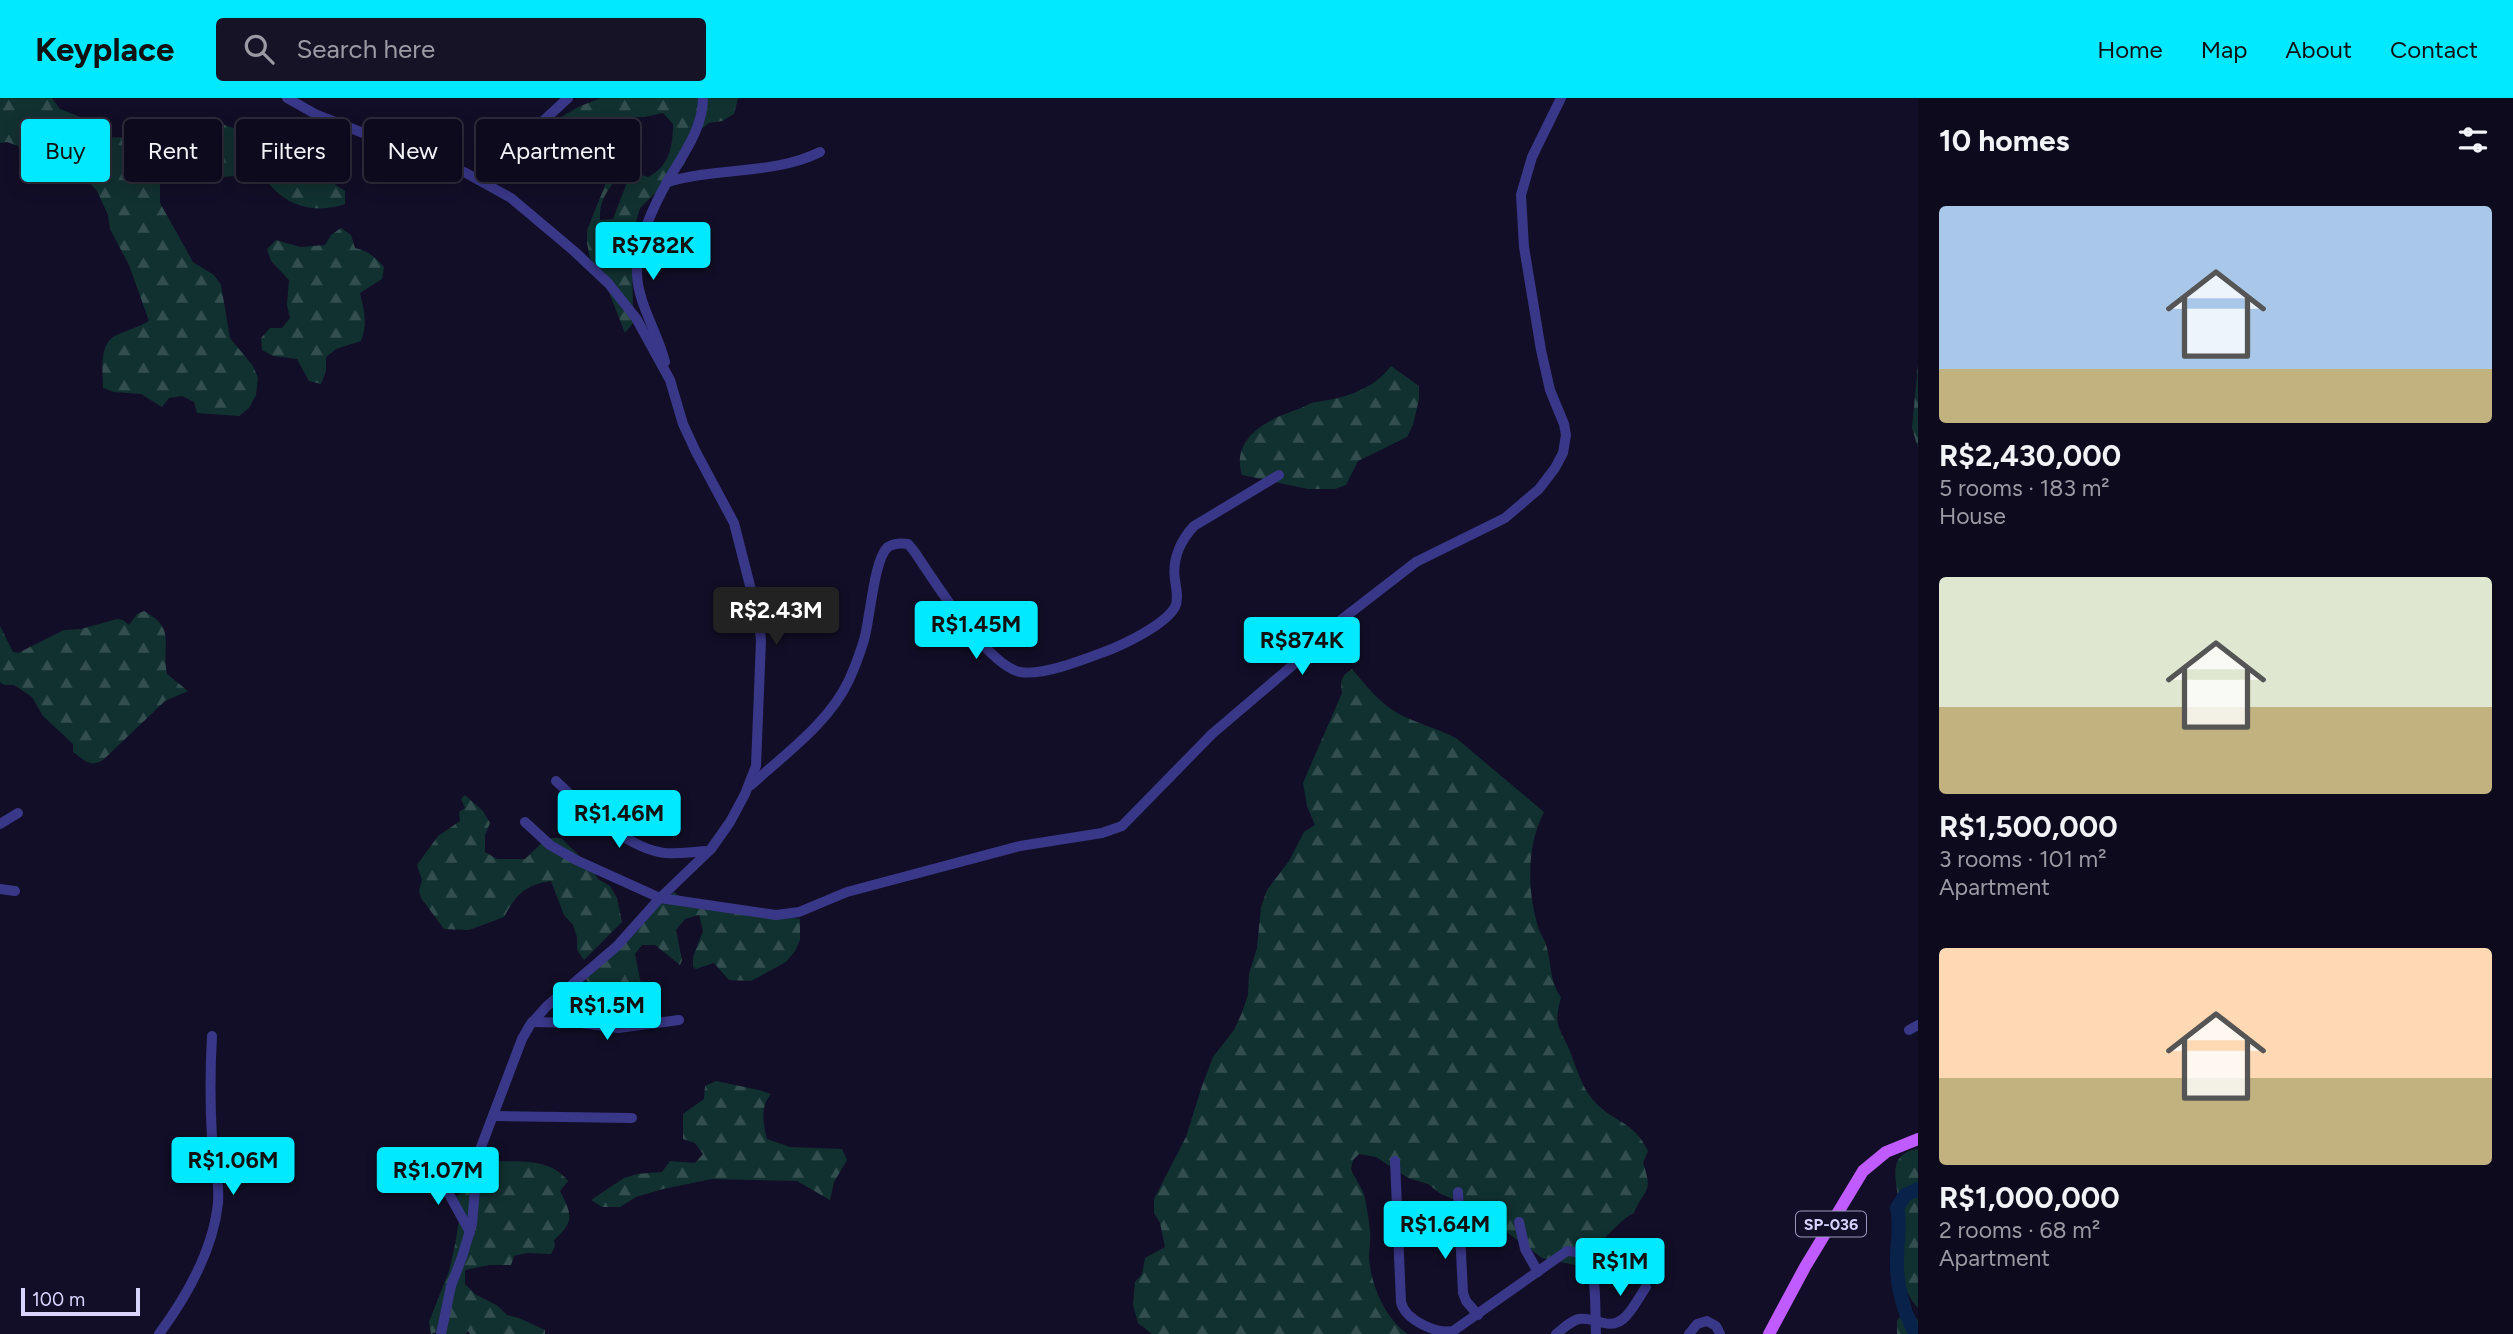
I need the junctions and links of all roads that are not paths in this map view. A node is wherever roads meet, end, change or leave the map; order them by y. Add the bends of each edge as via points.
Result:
1 (286, 98) edge
2 (568, 98) edge
3 (703, 98) edge
4 (1561, 98) edge
5 (545, 119) edge
6 (820, 152) dead end
7 (476, 179) edge
8 (483, 182) edge
9 (667, 182) junction
10 (670, 380) junction
11 (1279, 475) dead end
12 (556, 781) dead end
13 (748, 787) junction
14 (18, 813) dead end
15 (525, 822) dead end
16 (0, 824) edge
17 (709, 851) junction
18 (0, 889) edge
19 (15, 891) dead end
20 (660, 898) junction
21 (680, 1020) dead end
22 (532, 1022) junction
23 (212, 1036) dead end
24 (493, 1116) junction
25 (632, 1118) dead end
26 (1918, 1139) edge
27 (1395, 1161) dead end
28 (434, 1167) dead end
29 (1458, 1192) dead end
30 (1519, 1222) dead end
31 (470, 1232) junction
32 (1538, 1272) junction
33 (1646, 1287) dead end
34 (1478, 1315) junction
35 (1595, 1321) junction
36 (159, 1334) edge
37 (442, 1334) edge
38 (1556, 1334) edge
39 (1596, 1334) edge
40 (1689, 1334) edge
41 (1720, 1334) edge
42 (1769, 1334) edge

1 - 7 street via 317,115
2 - 5 street
3 - 9 street via 695,133
4 - 20 street via 1532,157 1521,195 1535,315 1565,442 1555,468 1524,504 1416,562 1366,599 1212,734 1114,830 1020,846 847,892 789,914
6 - 9 street via 792,164 693,174
8 - 10 street via 511,198 608,283 636,318
9 - 10 street via 639,249 637,272
10 - 13 street via 683,424 734,523 758,617 761,661 756,766
11 - 13 street via 1186,535 1175,562 1177,601 1170,612 1116,648 1030,672 1007,666 985,648 908,544 888,547 878,563 869,623 849,681 815,727
12 - 17 street via 589,812 650,850
13 - 17 street
14 - 16 street
15 - 20 street via 550,845 576,860
17 - 20 street
18 - 19 street
20 - 22 street via 617,946
21 - 22 street via 618,1028
22 - 24 street
23 - 36 street via 210,1100 218,1205 199,1269
24 - 25 street
24 - 31 street via 478,1155
26 - 42 main road, SP-036 via 1885,1152 1863,1171
27 - 34 street via 1403,1310 1442,1333 1458,1329
28 - 31 street
29 - 34 street via 1463,1293
30 - 32 street via 1525,1249
31 - 37 street via 451,1286
32 - 34 street
32 - 35 street via 1567,1251 1586,1257 1592,1269
33 - 35 street via 1622,1320 1610,1324
35 - 38 street via 1576,1320
35 - 39 street
40 - 41 street via 1707,1321

